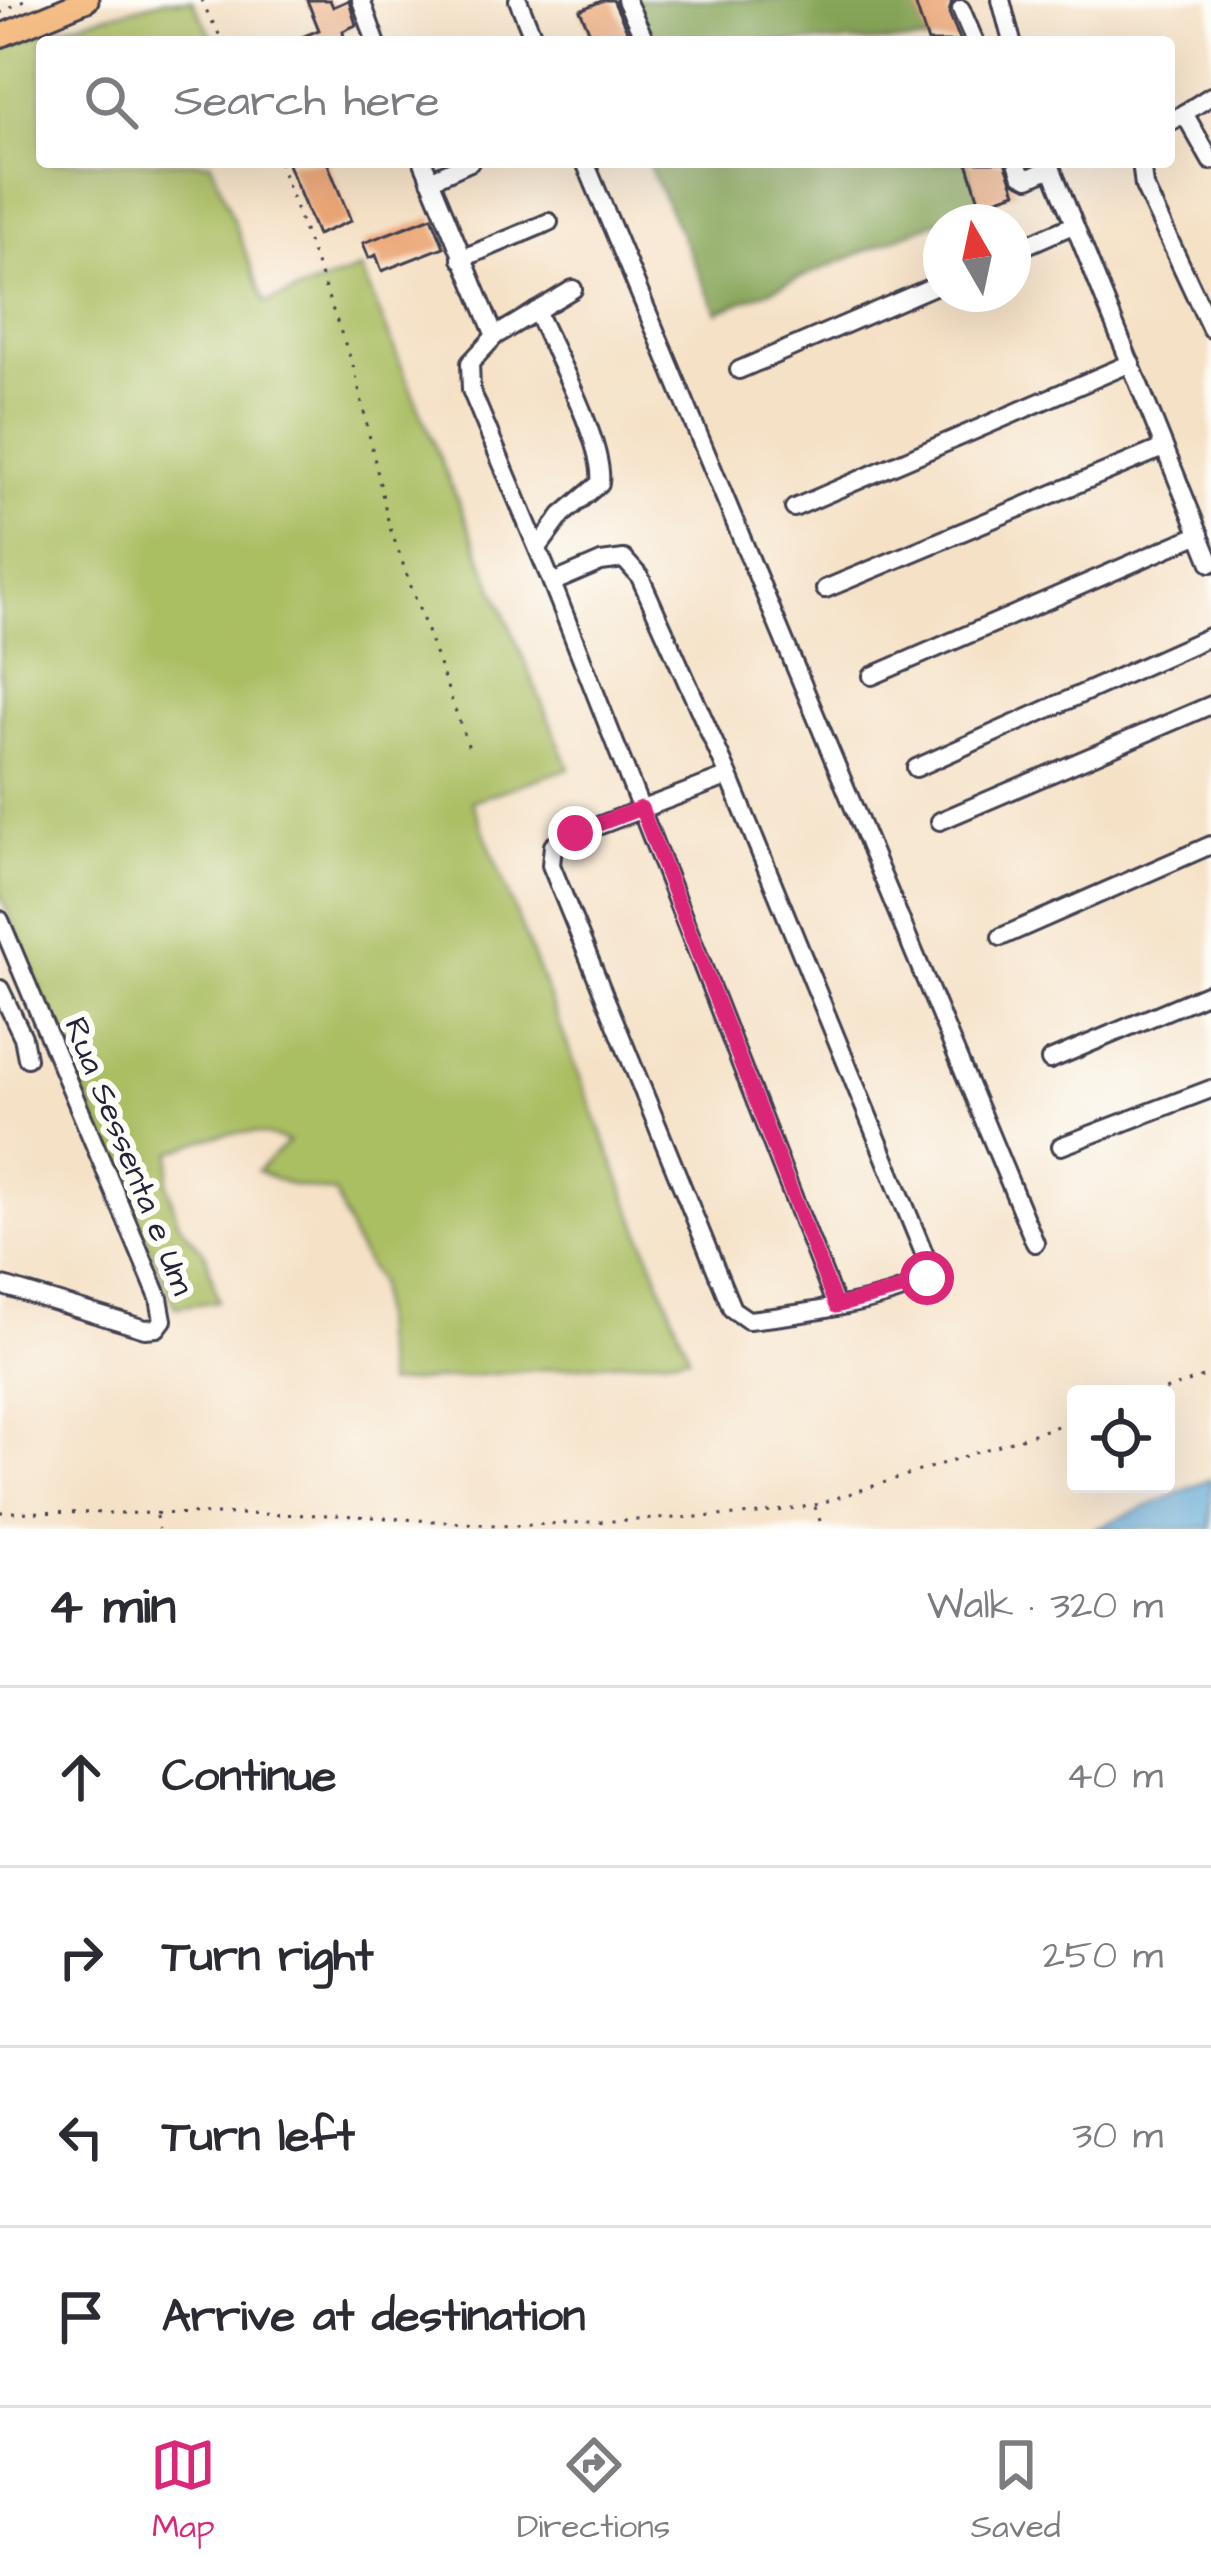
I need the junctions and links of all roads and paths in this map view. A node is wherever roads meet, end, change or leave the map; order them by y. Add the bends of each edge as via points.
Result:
1 (24, 0) edge
2 (87, 0) edge
3 (201, 0) edge
4 (361, 0) edge
5 (518, 0) edge
6 (626, 0) edge
7 (1001, 0) edge
8 (961, 8) dead end
9 (0, 13) edge
10 (0, 36) edge
11 (221, 36) edge
12 (374, 36) edge
13 (533, 36) edge
14 (643, 36) edge
15 (973, 36) edge
16 (1010, 36) edge
17 (1211, 96) edge
18 (1177, 118) edge
19 (1211, 161) edge
20 (281, 168) edge
21 (425, 168) edge
22 (457, 168) edge
23 (587, 168) edge
24 (1019, 168) edge
25 (1045, 168) edge
26 (1051, 168) edge
27 (1142, 168) edge
28 (430, 180) junction
29 (549, 223) dead end
30 (1073, 225) junction
31 (1031, 243) edge
32 (461, 259) junction
33 (573, 289) dead end
34 (923, 291) edge
35 (536, 310) junction
36 (1211, 329) edge
37 (494, 336) junction
38 (1131, 363) junction
39 (740, 370) dead end
40 (1163, 448) junction
41 (794, 508) dead end
42 (1200, 534) junction
43 (538, 548) junction
44 (1211, 563) edge
45 (552, 583) junction
46 (825, 589) dead end
47 (1211, 636) edge
48 (872, 676) dead end
49 (1211, 705) edge
50 (470, 751) dead end
51 (916, 768) dead end
52 (729, 776) junction
53 (641, 808) junction
54 (940, 821) dead end
55 (1211, 845) edge
56 (0, 920) edge
57 (1001, 937) dead end
58 (5, 951) edge
59 (0, 989) edge
60 (1211, 992) edge
61 (27, 1058) dead end
62 (1050, 1060) dead end
63 (1211, 1089) edge
64 (1061, 1146) dead end
65 (1035, 1243) dead end
66 (0, 1286) edge
67 (836, 1306) junction
68 (1211, 1374) edge
69 (1175, 1387) edge
70 (1067, 1423) edge
71 (815, 1505) junction
72 (0, 1512) edge
73 (156, 1514) junction
74 (510, 1527) edge
75 (158, 1529) edge
76 (823, 1529) edge

1 - 9 path
2 - 10 main road
3 - 11 path
4 - 12 street
5 - 13 street
6 - 14 street
7 - 16 street
8 - 15 street
17 - 18 street
18 - 19 street
20 - 50 path via 356,371 393,538
21 - 28 street
22 - 28 street
23 - 65 street
24 - 25 street via 1029,178
26 - 30 street
27 - 36 street
28 - 32 street
29 - 32 street
30 - 31 street
30 - 38 street
32 - 37 street
33 - 35 street
34 - 39 street
35 - 37 street
35 - 43 street via 601,474
37 - 43 street via 470,363 471,390
38 - 40 street
38 - 41 street
40 - 42 street
40 - 46 street
42 - 44 street
42 - 48 street
43 - 45 street
45 - 52 street via 602,562 631,562
45 - 53 street
47 - 51 street
49 - 54 street
52 - 53 street
52 - 67 street via 929,1268 914,1286
53 - 67 street
53 - 67 street via 561,840 550,854 554,875 732,1309 748,1319
55 - 57 street
56 - 58 street, Rua Sessenta e Um
58 - 66 street, Rua Sessenta e Um via 163,1320 145,1329
59 - 61 street
60 - 62 street
63 - 64 street
68 - 69 path
70 - 71 path
71 - 74 path
71 - 76 path
72 - 73 path
73 - 74 path
73 - 75 path

